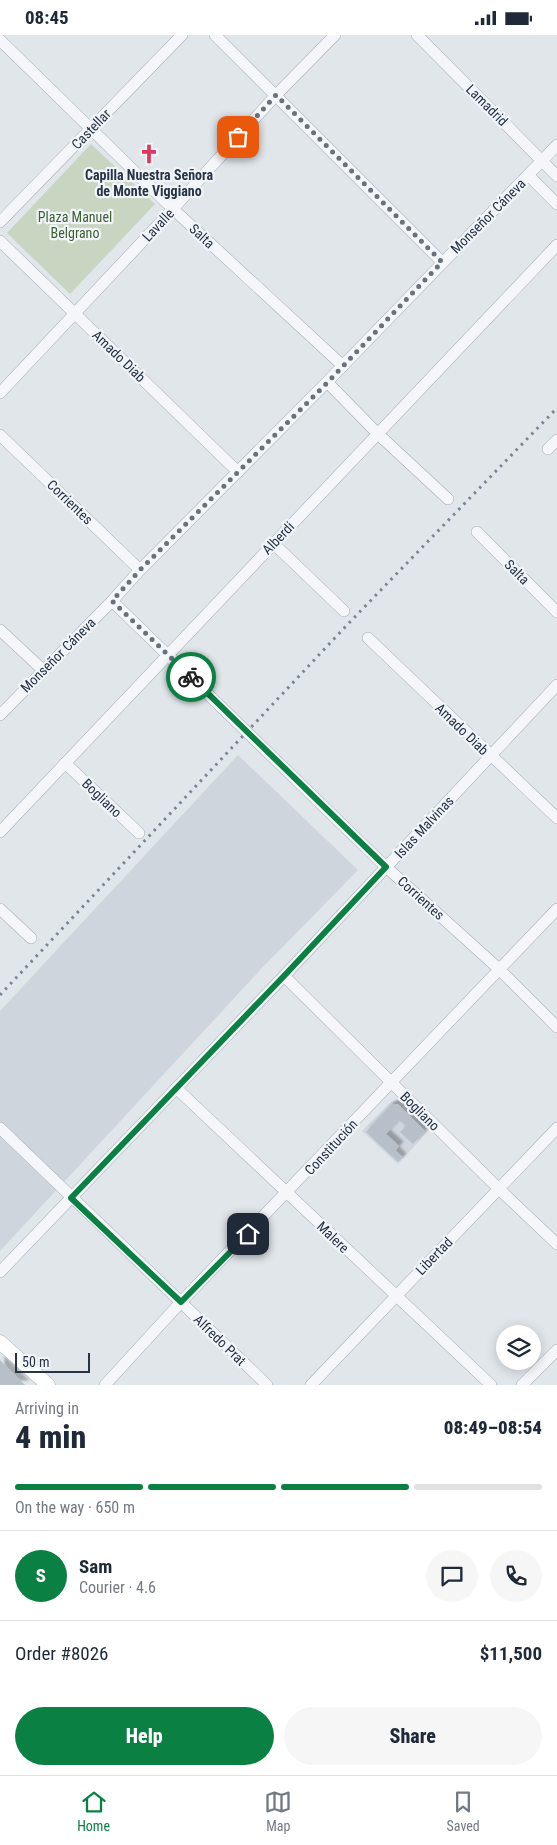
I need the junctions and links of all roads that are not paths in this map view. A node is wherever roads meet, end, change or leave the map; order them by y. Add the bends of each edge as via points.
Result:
1 (182, 35) edge
2 (215, 35) edge
3 (335, 35) edge
4 (417, 35) edge
5 (0, 40) edge
6 (276, 95) junction
7 (92, 128) junction
8 (557, 145) edge
9 (542, 161) junction
10 (528, 175) junction
11 (557, 176) edge
12 (557, 204) edge
13 (173, 209) junction
14 (0, 223) edge
15 (0, 241) edge
16 (557, 245) edge
17 (442, 262) junction
18 (75, 313) junction
19 (343, 366) junction
20 (327, 383) junction
21 (0, 393) edge
22 (0, 435) edge
23 (378, 435) junction
24 (557, 440) edge
25 (548, 449) dead end
26 (238, 472) junction
27 (448, 499) dead end
28 (478, 532) dead end
29 (273, 543) junction
30 (140, 570) junction
31 (112, 601) junction
32 (344, 611) dead end
33 (557, 612) edge
34 (0, 630) edge
35 (368, 639) dead end
36 (168, 655) junction
37 (43, 670) junction
38 (557, 685) edge
39 (0, 715) edge
40 (490, 756) junction
41 (65, 763) junction
42 (557, 818) edge
43 (0, 832) edge
44 (139, 833) dead end
45 (386, 867) junction
46 (0, 909) edge
47 (557, 909) edge
48 (31, 938) dead end
49 (500, 969) junction
50 (284, 976) junction
51 (557, 1027) edge
52 (391, 1083) junction
53 (176, 1088) junction
54 (0, 1128) edge
55 (557, 1128) edge
56 (499, 1189) junction
57 (288, 1193) junction
58 (71, 1198) junction
59 (557, 1244) edge
60 (0, 1272) edge
61 (396, 1297) junction
62 (181, 1302) junction
63 (0, 1342) edge
64 (557, 1350) edge
65 (48, 1385) edge
66 (105, 1385) edge
67 (267, 1385) edge
68 (311, 1385) edge
69 (491, 1385) edge
70 (522, 1385) edge

1 - 7 street, Castellar
2 - 6 street
3 - 6 street, Lavalle
4 - 9 street, Lamadrid
5 - 7 street, Salta
6 - 13 street, Lavalle
6 - 17 street
7 - 13 street, Salta
7 - 14 street, Castellar
8 - 9 street, Monseñor Cáneva
9 - 10 street, Monseñor Cáneva
9 - 11 street, Lamadrid
10 - 12 street
10 - 17 street, Monseñor Cáneva
13 - 18 street, Lavalle
13 - 19 street, Salta
15 - 18 street, Amado Diab
16 - 23 street, Alberdi
17 - 19 street, Monseñor Cáneva
18 - 21 street, Lavalle
18 - 26 street, Amado Diab
19 - 20 street, Monseñor Cáneva
20 - 23 street
20 - 26 street, Monseñor Cáneva
22 - 30 street, Corrientes
23 - 27 street
23 - 29 street, Alberdi
24 - 25 street
26 - 30 street, Monseñor Cáneva
28 - 33 street, Salta
29 - 32 street
29 - 36 street, Alberdi
30 - 31 street, Monseñor Cáneva
31 - 36 street, Corrientes
31 - 37 street, Monseñor Cáneva
34 - 37 street
35 - 40 street, Amado Diab
36 - 41 street, Alberdi
36 - 45 street, Corrientes
37 - 39 street, Monseñor Cáneva
38 - 40 street, Islas Malvinas
40 - 42 street, Amado Diab
40 - 45 street, Islas Malvinas
41 - 43 street, Alberdi
41 - 44 street, Bogliano
45 - 49 street, Corrientes
45 - 50 street, Islas Malvinas
46 - 48 street
47 - 49 street, Constitución
49 - 51 street, Corrientes
49 - 52 street, Constitución
50 - 52 street, Bogliano
50 - 53 street, Islas Malvinas
52 - 56 street, Bogliano
52 - 57 street, Constitución
53 - 57 street, Malere
53 - 58 street, Islas Malvinas
54 - 58 street, Alfredo Prat
55 - 56 street, Libertad
56 - 59 street, Bogliano
56 - 61 street, Libertad
57 - 61 street, Malere
57 - 62 street, Constitución
58 - 60 street, Islas Malvinas
58 - 62 street, Alfredo Prat
61 - 68 street, Libertad
61 - 69 street, Malere
62 - 66 street, Constitución
62 - 67 street, Alfredo Prat
63 - 65 main road
64 - 70 street

